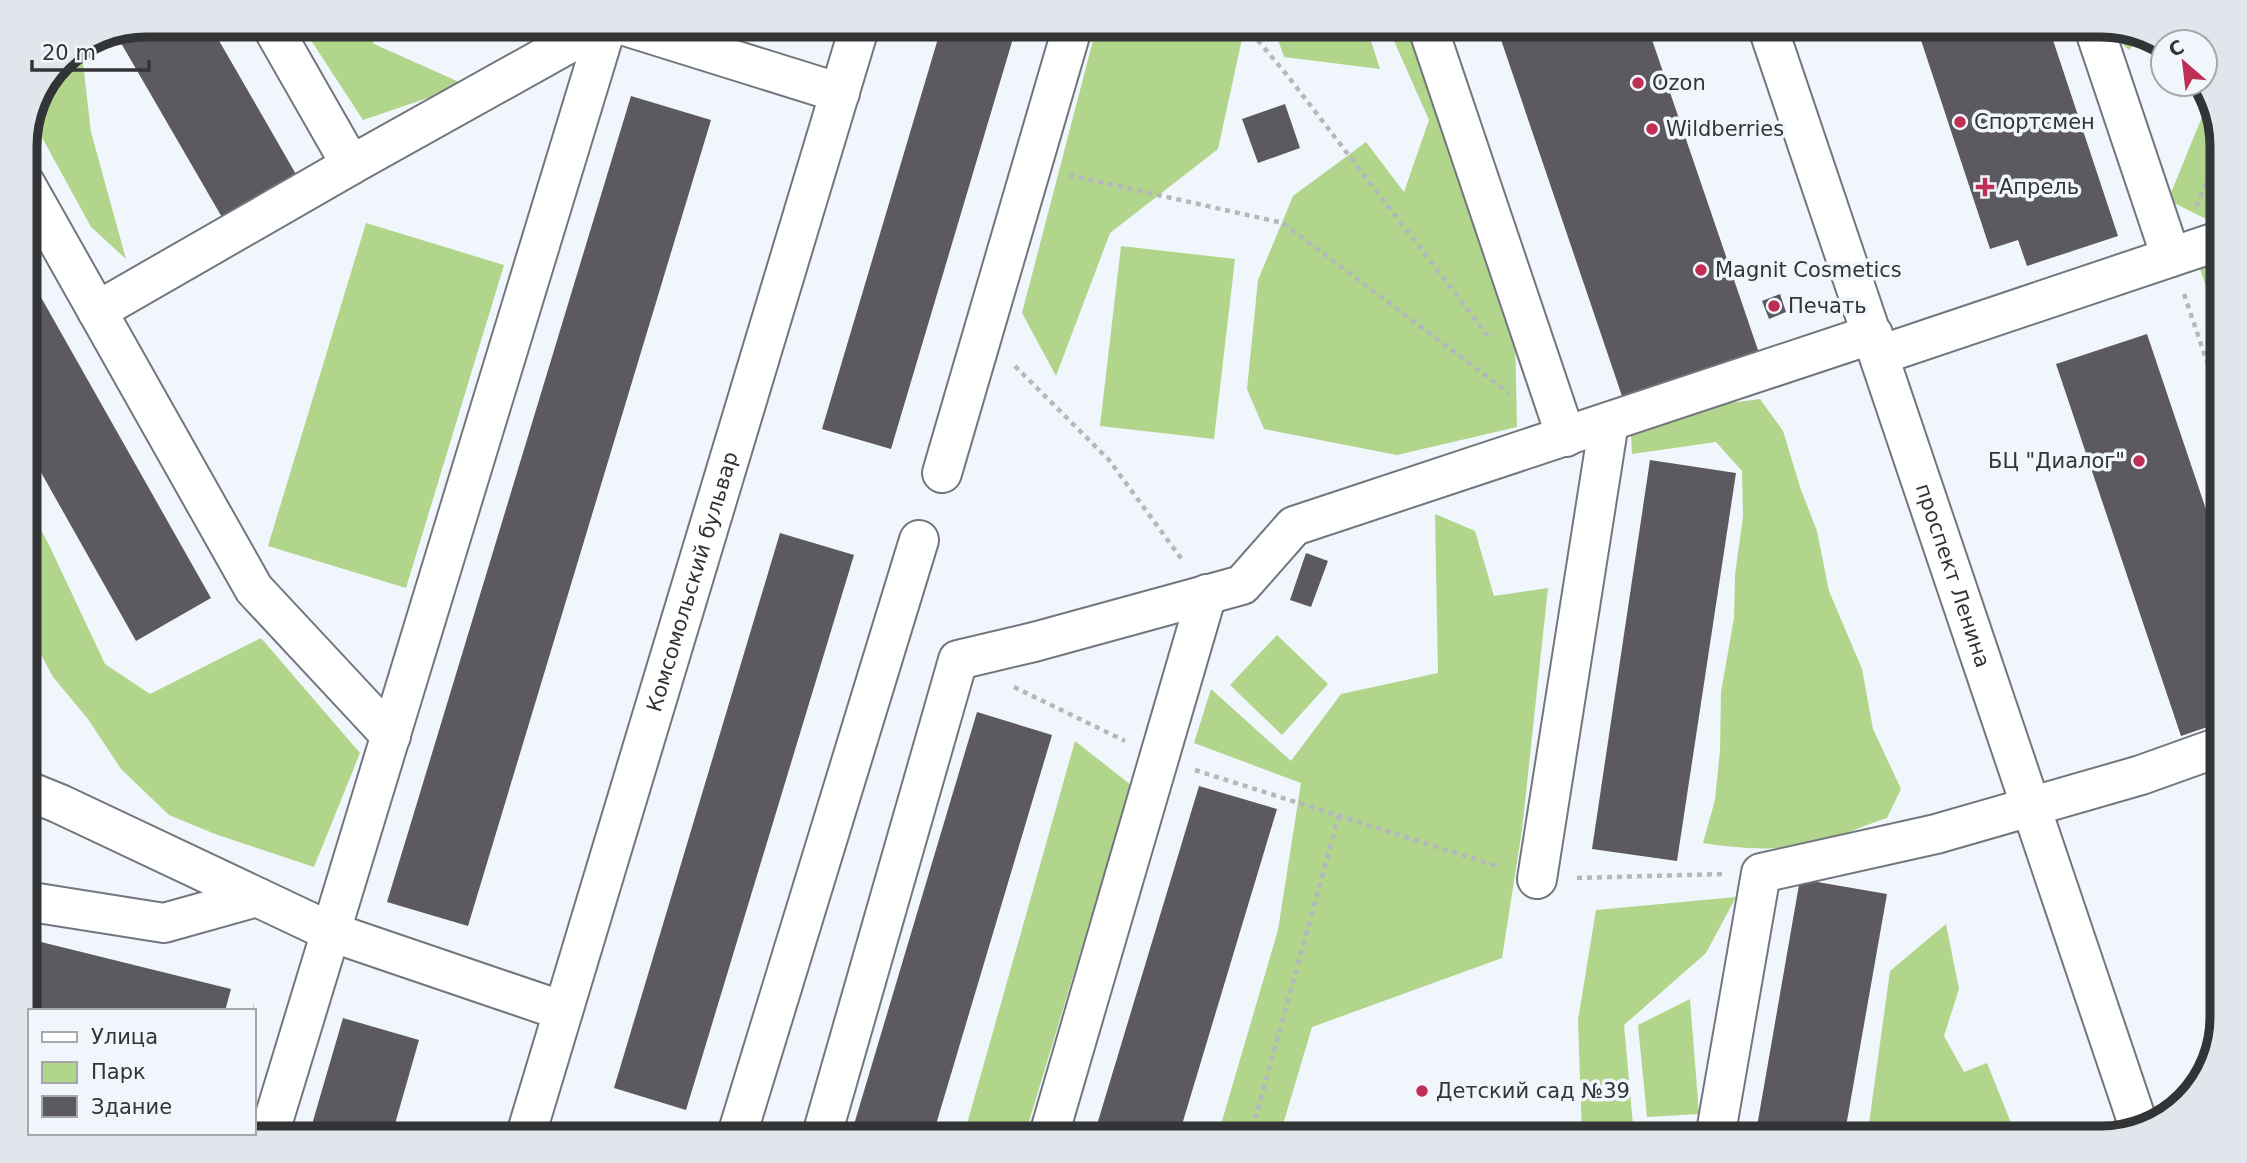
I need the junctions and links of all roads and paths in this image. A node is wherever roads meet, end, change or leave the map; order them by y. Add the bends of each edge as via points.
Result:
1 (278, 37) edge
2 (582, 37) edge
3 (599, 37) edge
4 (641, 37) edge
5 (856, 37) edge
6 (1069, 37) edge
7 (1256, 37) edge
8 (1431, 37) edge
9 (1771, 37) edge
10 (2097, 37) edge
11 (841, 93) junction
12 (351, 165) junction
13 (1030, 167) junction
14 (37, 204) edge
15 (2210, 244) edge
16 (2171, 257) junction
17 (97, 311) junction
18 (982, 334) junction
19 (1490, 338) dead end
20 (1876, 345) junction
21 (2210, 371) edge
22 (1512, 396) dead end
23 (1609, 422) junction
24 (1566, 437) junction
25 (942, 473) dead end
26 (919, 540) dead end
27 (1207, 594) junction
28 (958, 660) junction
29 (391, 736) junction
30 (2210, 750) edge
31 (1159, 758) junction
32 (37, 795) edge
33 (2031, 807) junction
34 (1339, 815) junction
35 (1761, 873) junction
36 (1537, 879) junction
37 (257, 897) junction
38 (37, 903) edge
39 (331, 932) junction
40 (564, 1011) junction
41 (2137, 1120) edge
42 (272, 1126) edge
43 (529, 1126) edge
44 (740, 1126) edge
45 (825, 1126) edge
46 (1052, 1126) edge
47 (1254, 1126) edge
48 (1717, 1126) edge

1 - 12 street
2 - 12 street
3 - 29 street
4 - 11 street
5 - 11 street, Комсомольский бульвар
6 - 13 street
7 - 19 path
8 - 24 street
9 - 20 street, проспект Ленина
10 - 16 street
11 - 40 street, Комсомольский бульвар
12 - 17 street
13 - 18 street
13 - 22 path via 1283,223
14 - 17 street
15 - 16 street
16 - 20 street
16 - 21 path
17 - 29 street via 254,589
18 - 25 street
18 - 27 path via 1109,460
20 - 23 street via 1651,406
20 - 33 street, проспект Ленина
23 - 24 street
23 - 36 street
24 - 27 street via 1294,526 1242,585
26 - 44 street
27 - 28 street
27 - 31 street
28 - 31 path
28 - 45 street
29 - 39 street
30 - 33 street
31 - 34 path
31 - 46 street
32 - 37 street
33 - 35 street via 1936,834
33 - 41 street, проспект Ленина
34 - 36 path
34 - 47 path
35 - 36 path
35 - 48 street
37 - 38 street via 164,923
37 - 39 street
39 - 40 street
39 - 42 street
40 - 43 street, Комсомольский бульвар

